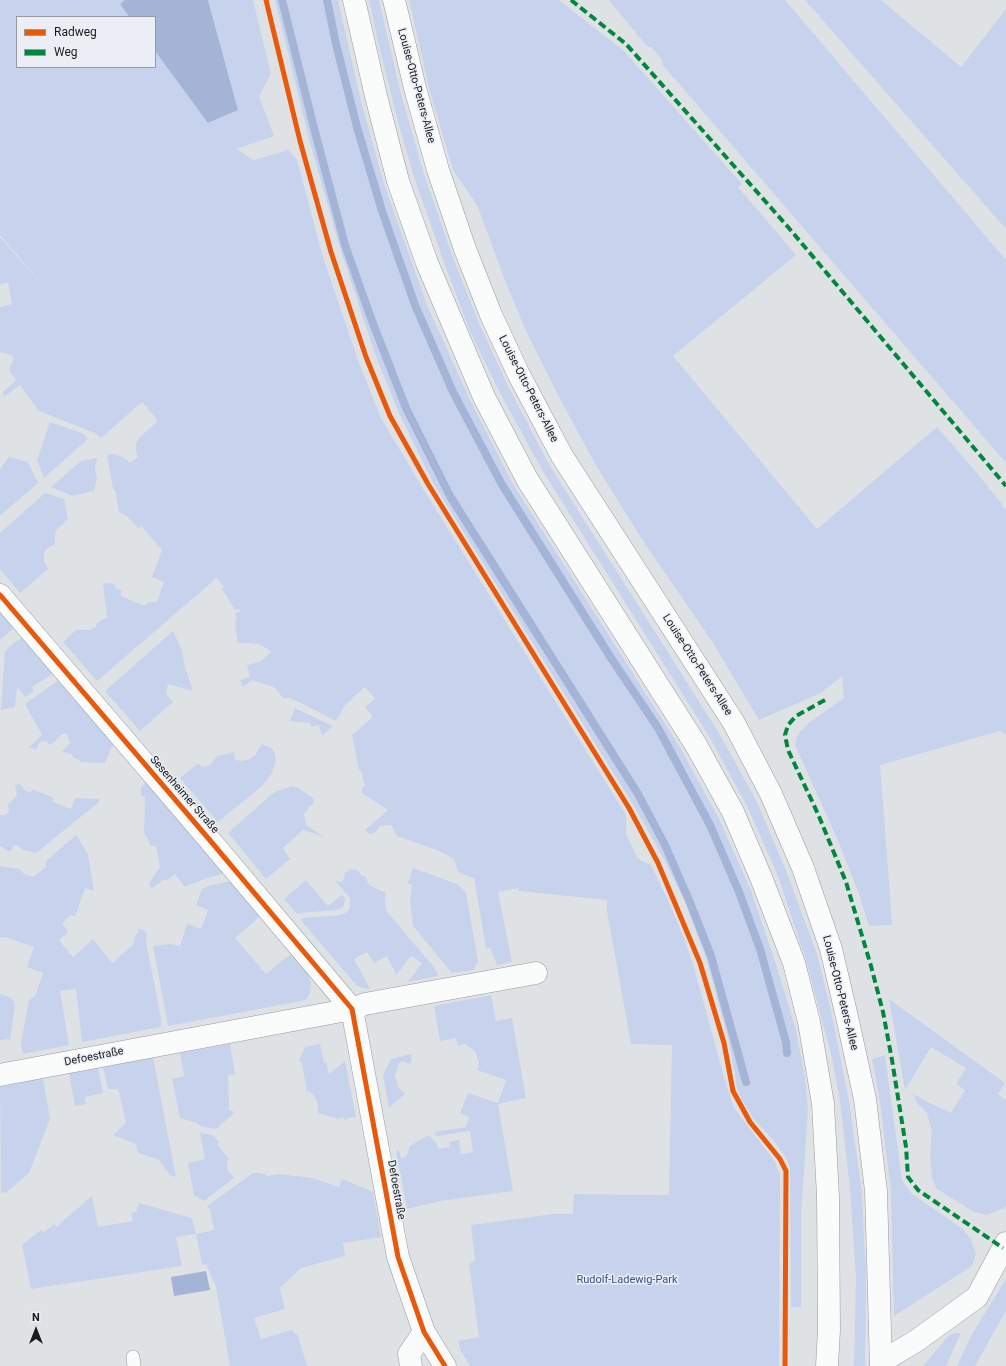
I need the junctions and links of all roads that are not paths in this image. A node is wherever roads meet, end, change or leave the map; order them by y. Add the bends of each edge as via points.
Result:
1 (354, 0) edge
2 (394, 0) edge
3 (0, 595) edge
4 (536, 973) dead end
5 (352, 1009) junction
6 (0, 1075) edge
7 (1006, 1243) edge
8 (424, 1332) junction
9 (881, 1364) edge
10 (411, 1366) edge
11 (445, 1366) edge
12 (827, 1366) edge

1 - 12 main road via 398,181 427,264 484,397 527,479 696,745 732,812 794,963 809,1022 823,1104 828,1196
2 - 9 main road, Louise-Otto-Peters-Allee via 438,170 465,249 518,375 562,456 734,723 771,794 803,868 831,949 864,1099 876,1191
3 - 5 main road, Sesenheimer Straße
4 - 5 main road, Defoestraße via 365,1004
5 - 6 main road, Defoestraße
5 - 8 main road, Defoestraße via 398,1257
7 - 9 main road via 976,1297
8 - 10 main road via 409,1354
8 - 11 main road, Defoestraße

